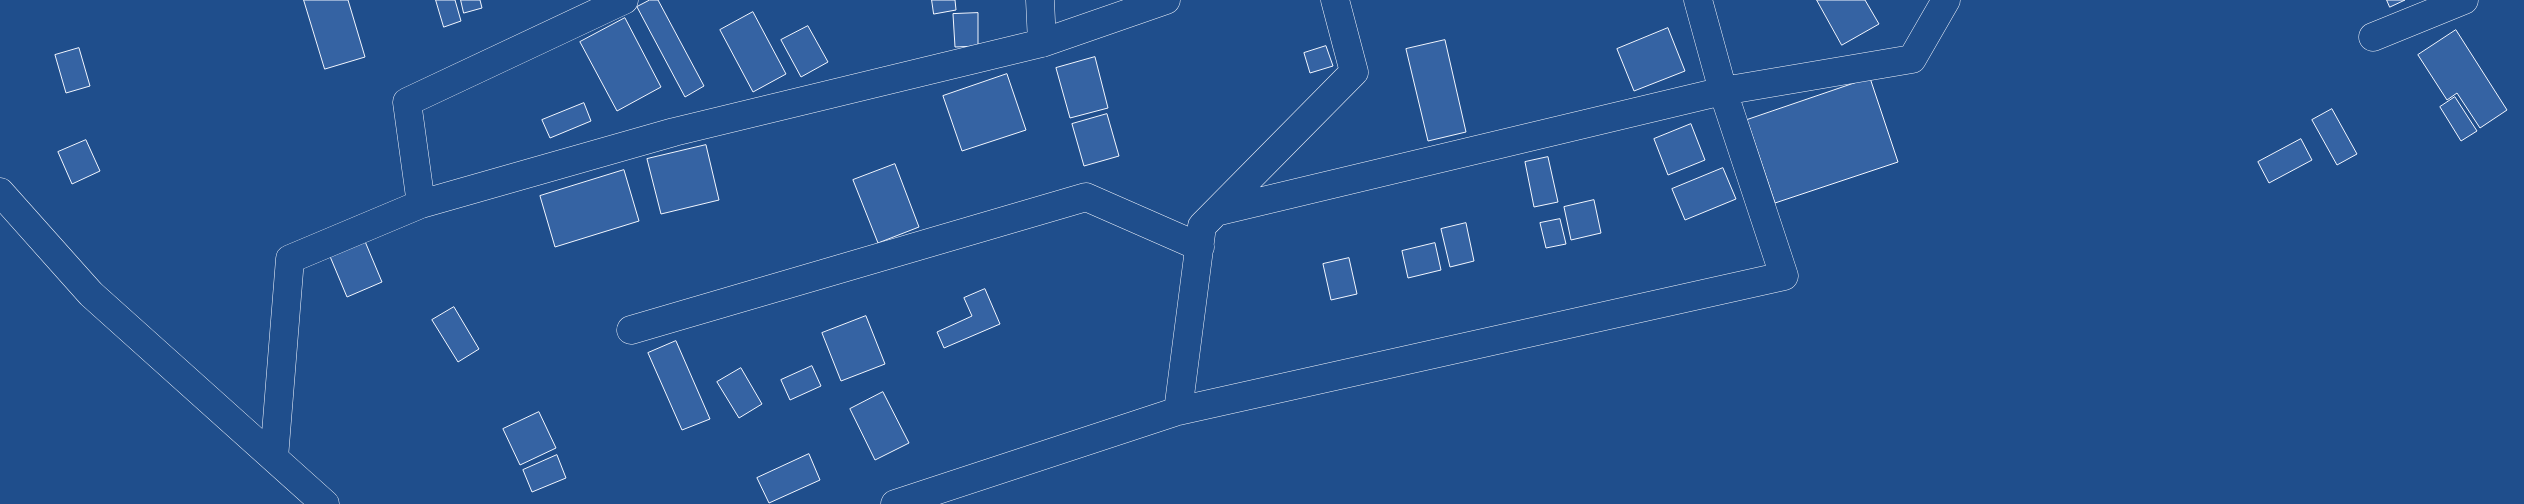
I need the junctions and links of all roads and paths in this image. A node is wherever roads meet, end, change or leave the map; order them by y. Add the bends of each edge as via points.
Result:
1 (624, 0) edge
2 (1040, 0) edge
3 (1166, 0) edge
4 (1335, 0) edge
5 (1698, 0) edge
6 (1946, 0) edge
7 (2464, 0) edge
8 (2373, 37) dead end
9 (1042, 43) junction
10 (1724, 91) junction
11 (0, 192) edge
12 (421, 204) junction
13 (1216, 212) junction
14 (1200, 247) junction
15 (631, 330) dead end
16 (1178, 411) junction
17 (274, 458) junction
18 (325, 504) edge
19 (895, 504) edge

1 - 12 street via 407,102
2 - 9 street
3 - 9 street
4 - 13 street via 1354,72
5 - 10 street
6 - 10 street via 1912,59
7 - 8 street
9 - 12 street via 674,132
10 - 13 street
10 - 16 street via 1784,276
11 - 17 street via 91,294
12 - 17 street via 290,259
13 - 14 street via 1202,226
14 - 15 street via 1086,197
14 - 16 street
16 - 19 street
17 - 18 street

